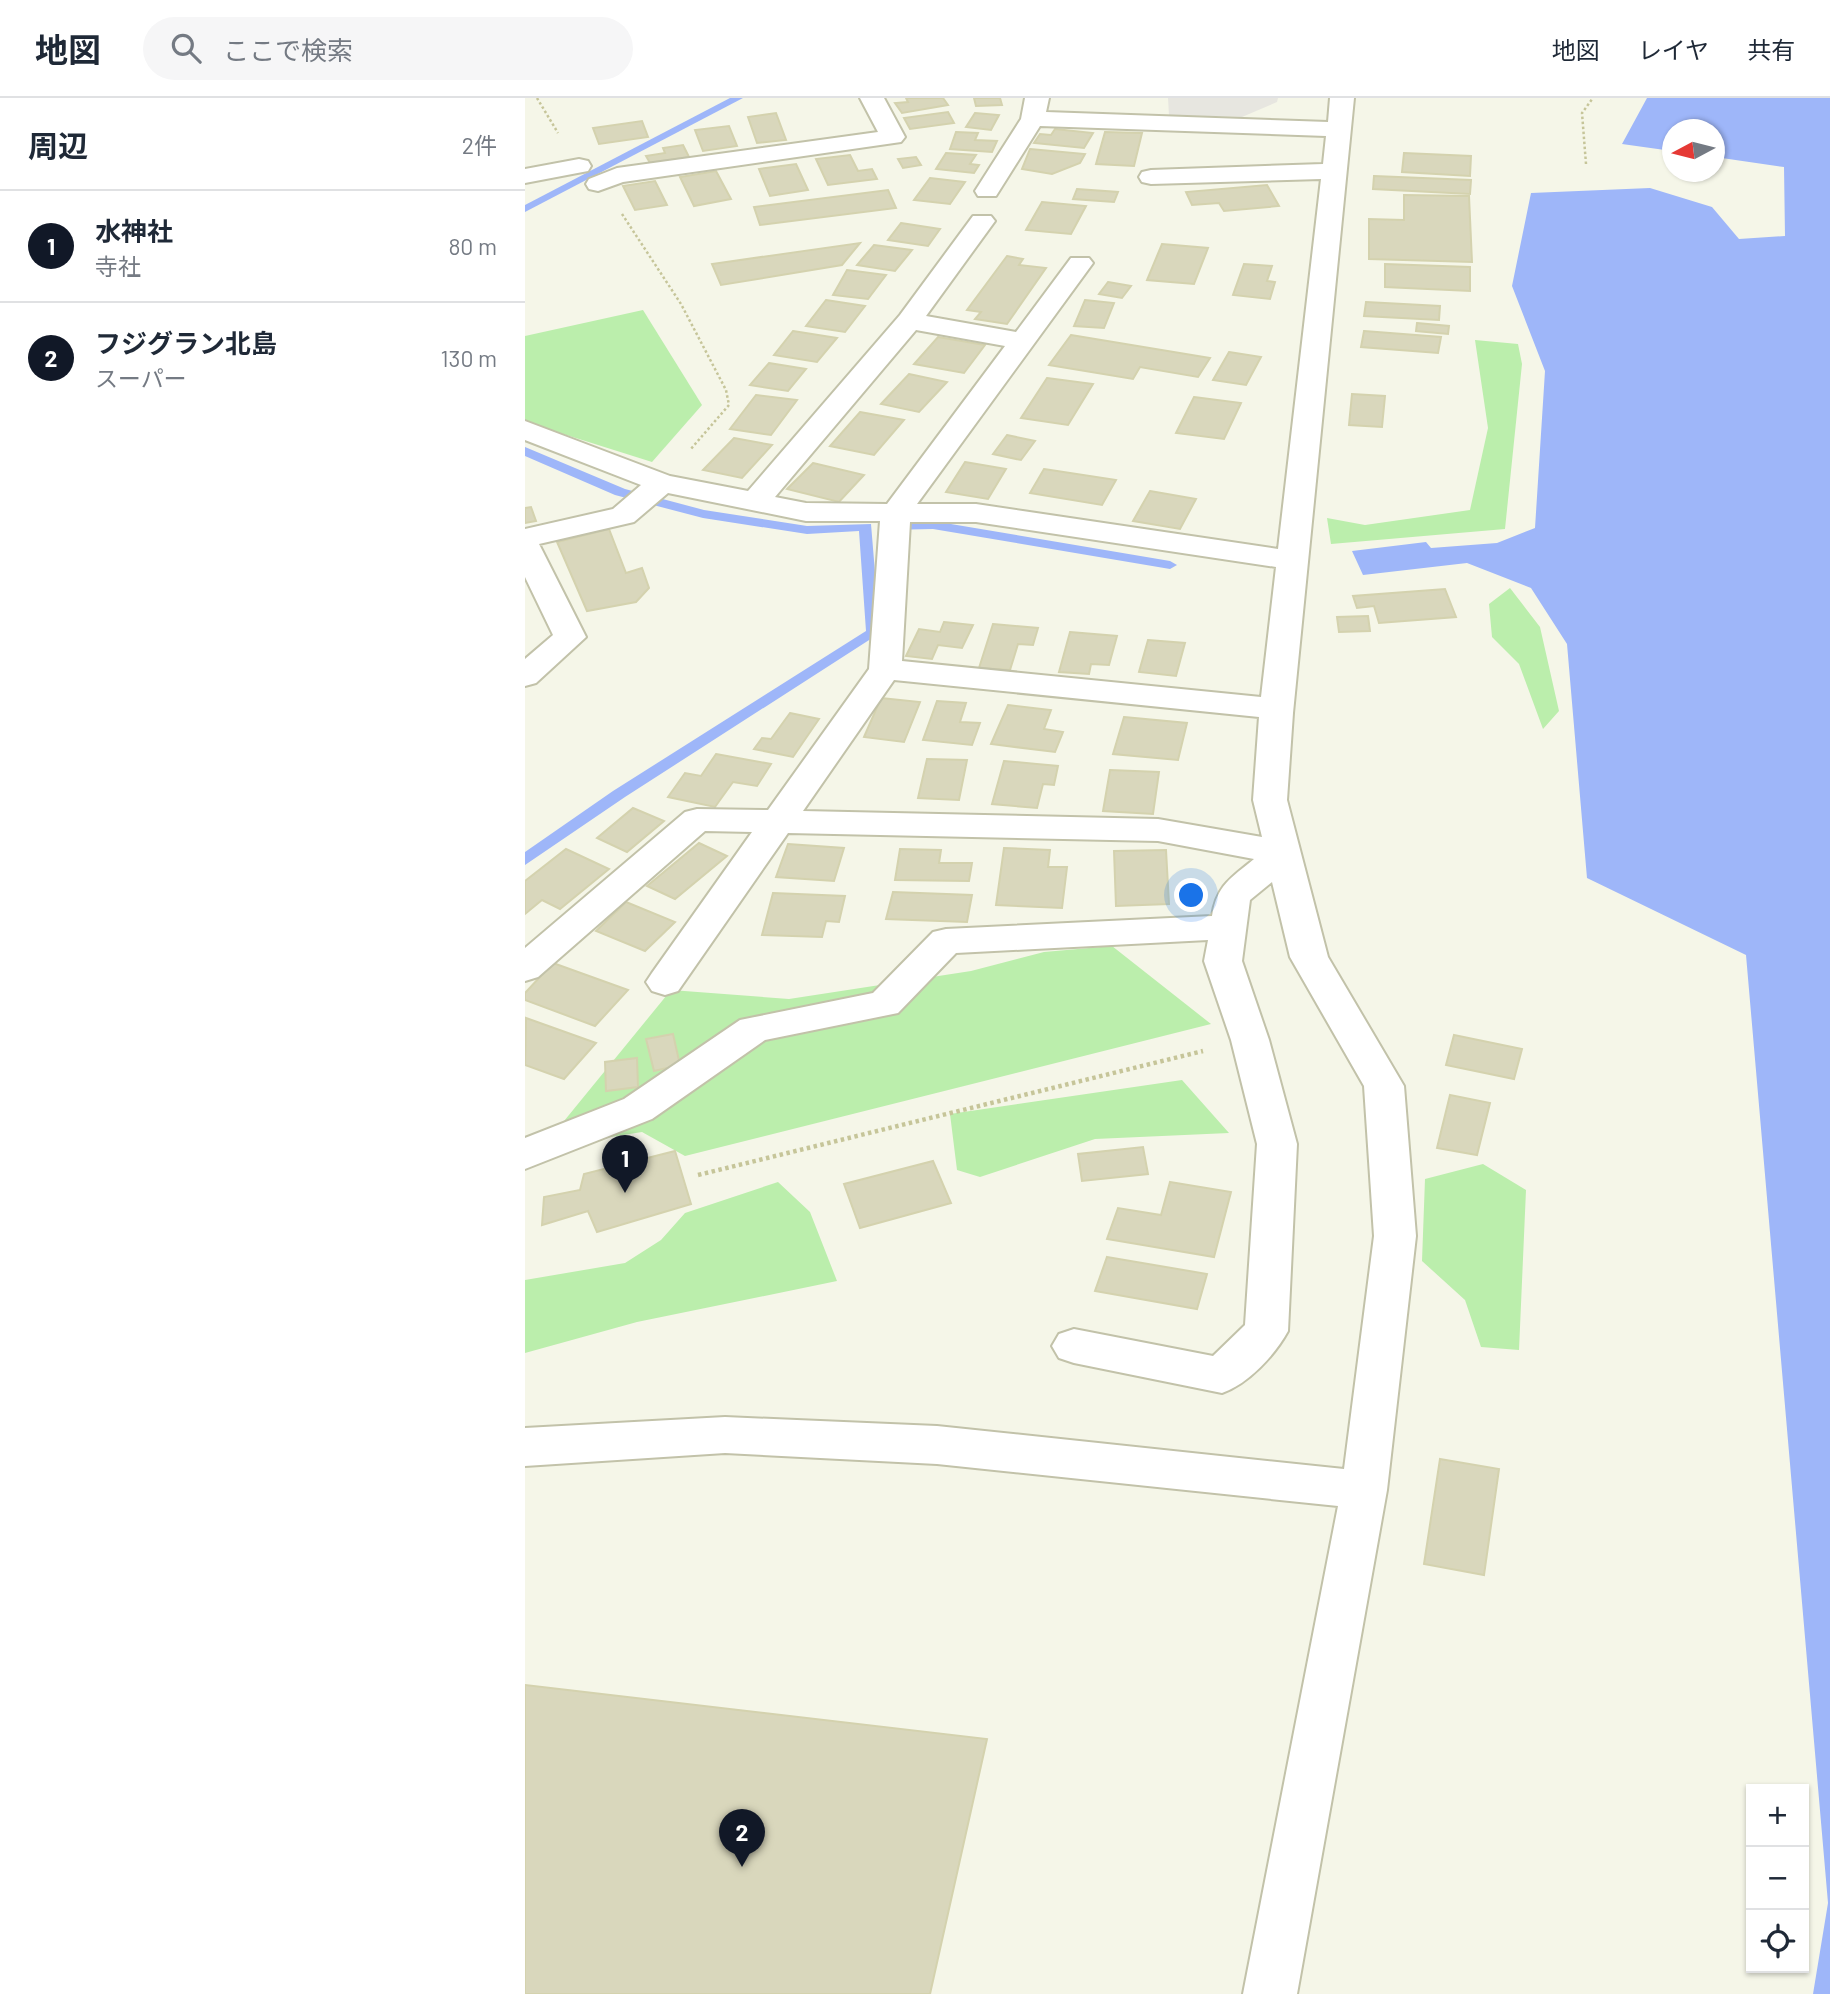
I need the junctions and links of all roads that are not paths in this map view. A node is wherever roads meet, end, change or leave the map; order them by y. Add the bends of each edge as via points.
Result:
1 (872, 98) edge
2 (1035, 108) edge
3 (1341, 113) edge
4 (579, 166) road end
5 (1335, 171) junction
6 (525, 176) edge
7 (1151, 177) dead end
8 (598, 184) road end
9 (987, 191) dead end
10 (982, 221) dead end
11 (1080, 263) dead end
12 (909, 321) junction
13 (1023, 341) junction
14 (525, 430) edge
15 (666, 483) junction
16 (756, 501) junction
17 (896, 512) junction
18 (525, 538) edge
19 (525, 545) edge
20 (1293, 560) junction
21 (885, 669) junction
22 (525, 676) edge
23 (1277, 709) junction
24 (779, 820) junction
25 (1284, 853) junction
26 (1229, 927) junction
27 (525, 968) edge
28 (665, 982) dead end
29 (525, 1154) edge
30 (1074, 1346) dead end
31 (525, 1447) edge
32 (1364, 1490) junction
33 (1270, 1994) edge

1 - 8 street via 893,137 617,175
2 - 3 street
2 - 9 street
3 - 5 street
4 - 6 street
5 - 7 street
5 - 20 street
10 - 12 street
11 - 13 street
12 - 13 street
12 - 16 street
13 - 17 street
14 - 15 street
15 - 16 street
15 - 18 street via 623,516
16 - 17 street via 806,512
17 - 20 street via 976,513
17 - 21 street
19 - 22 street via 570,637
20 - 23 street
21 - 23 street
21 - 24 street
23 - 25 street via 1270,800
24 - 25 street via 1158,830
24 - 27 street via 697,820
24 - 28 street
25 - 26 street via 1233,896
25 - 32 street via 1309,957 1384,1086 1395,1236
26 - 29 street via 946,941 885,1004 754,1029 638,1109
26 - 30 street via 1223,961 1250,1040 1277,1144 1266,1331 1222,1376
31 - 32 street via 725,1435 937,1445
32 - 33 street

